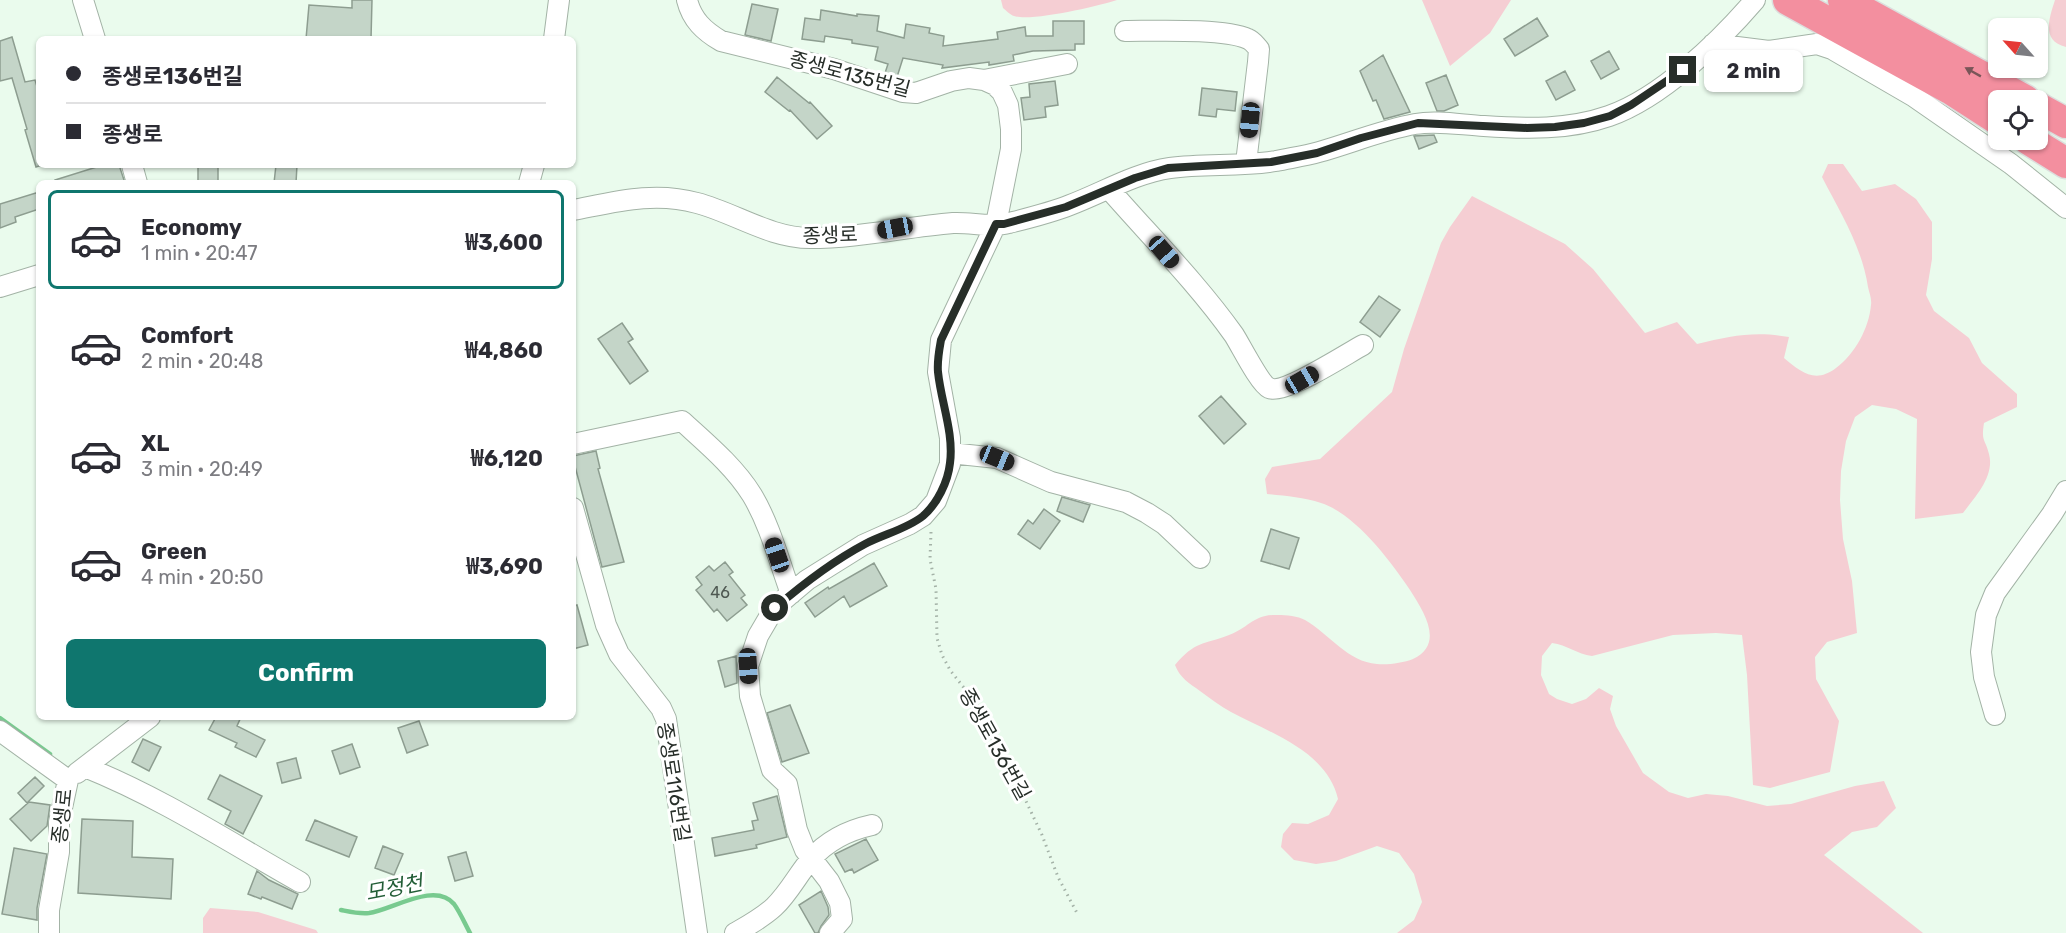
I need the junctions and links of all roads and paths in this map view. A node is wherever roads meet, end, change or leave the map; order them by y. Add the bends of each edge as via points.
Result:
1 (83, 0) edge
2 (559, 0) edge
3 (687, 0) edge
4 (1755, 0) edge
5 (1843, 0) edge
6 (1794, 4) edge
7 (1125, 31) dead end
8 (94, 36) edge
9 (554, 36) edge
10 (1713, 44) junction
11 (1067, 64) dead end
12 (984, 80) junction
13 (2007, 90) edge
14 (2048, 113) edge
15 (1988, 114) edge
16 (2066, 123) edge
17 (2045, 150) edge
18 (1246, 163) junction
19 (2066, 163) edge
20 (1109, 189) junction
21 (2066, 208) edge
22 (576, 209) edge
23 (996, 224) junction
24 (36, 276) edge
25 (0, 286) edge
26 (1363, 345) dead end
27 (576, 443) edge
28 (950, 453) junction
29 (2066, 491) edge
30 (936, 501) junction
31 (576, 519) edge
32 (1200, 558) dead end
33 (791, 594) junction
34 (1995, 715) dead end
35 (146, 720) edge
36 (0, 731) edge
37 (86, 767) junction
38 (68, 780) junction
39 (872, 825) dead end
40 (812, 858) junction
41 (300, 882) dead end
42 (1077, 913) dead end
43 (49, 933) edge
44 (697, 933) edge
45 (735, 933) edge
46 (830, 933) edge

1 - 8 street
2 - 9 street
3 - 12 street, 종생로135번길 via 694,19 705,32 721,41 834,69 903,92 916,93 969,78
4 - 10 street, 종생로
13 -> 5 highway
6 - 15 highway
7 - 18 street via 1215,33 1251,40 1258,55
10 - 18 street, 종생로 via 1672,79 1610,116 1555,127 1418,123 1317,153
10 - 21 street via 1769,51 1817,44 1832,49 1912,96 2011,164
11 - 12 street, 종생로135번길
12 - 23 street via 1002,92 1011,129 1008,171
14 - 16 highway
17 - 19 highway
18 - 20 street, 종생로 via 1168,168
20 - 23 street, 종생로 via 1066,207
20 - 26 street via 1213,308 1269,388 1280,389 1302,380
22 - 23 street, 종생로 via 635,197 664,197 696,202 768,231 805,238 850,237 895,228 958,223
23 - 28 street via 941,340 938,372
24 - 25 street
27 - 33 street via 682,421 715,451 752,494
28 - 30 street via 950,464
28 - 32 street via 997,458 1051,482 1126,502 1164,524
29 - 34 street via 1995,593 1986,615 1984,677
30 - 33 street via 923,516 863,545
30 - 42 path, 종생로136번길 via 930,559 942,655 979,707
31 - 44 street, 종생로116번길 via 606,625 619,654 666,719
33 - 40 street via 775,608 758,636 748,666 750,696 772,770 787,784 797,830
35 - 37 street
36 - 38 street, 종생로
37 - 38 street
37 - 41 street via 139,790
38 - 43 street, 종생로 via 59,822
39 - 40 street via 835,839
40 - 45 street via 775,906
40 - 46 street via 840,903 842,919

